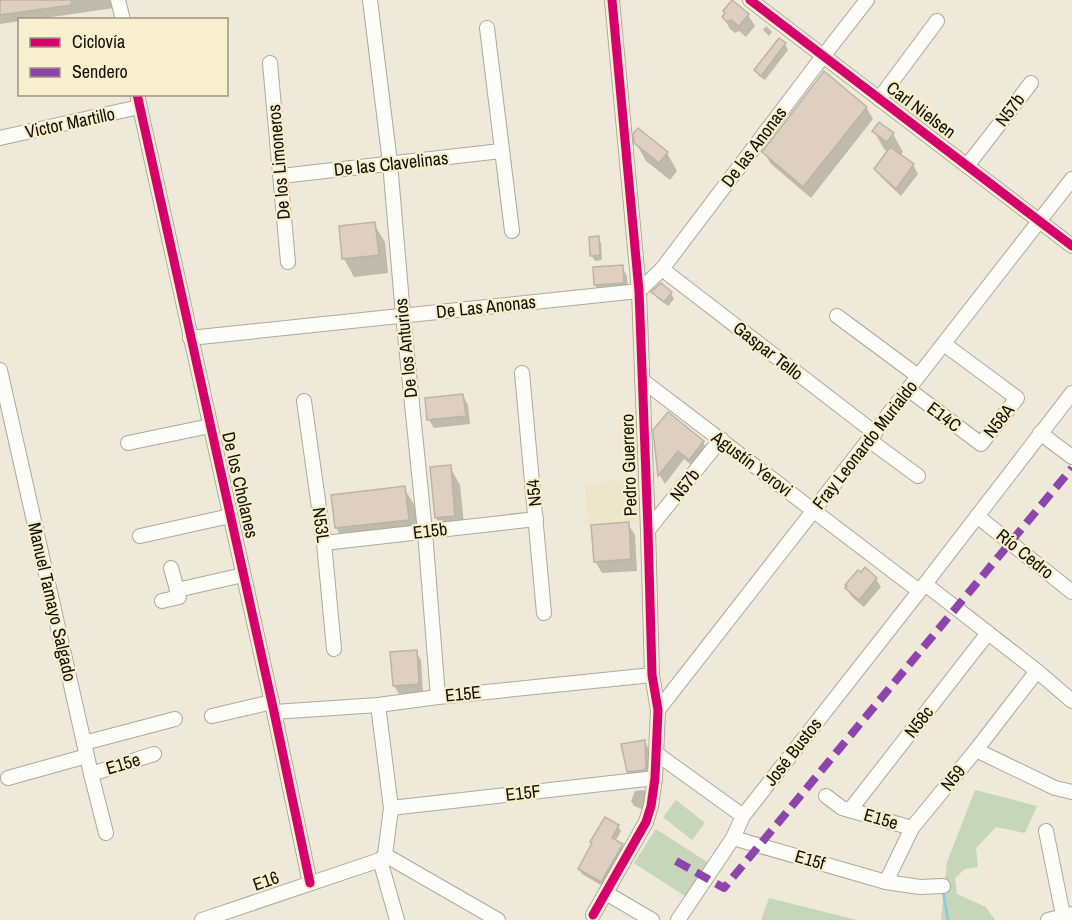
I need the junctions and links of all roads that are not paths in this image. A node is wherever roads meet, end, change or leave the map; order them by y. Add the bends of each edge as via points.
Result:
1 (118, 0) edge
2 (370, 0) edge
3 (612, 0) edge
4 (750, 0) edge
5 (867, 0) edge
6 (119, 18) edge
7 (937, 21) dead end
8 (487, 28) dead end
9 (823, 57) junction
10 (270, 63) dead end
11 (1031, 82) dead end
12 (879, 99) junction
13 (138, 101) edge
14 (0, 138) edge
15 (501, 151) junction
16 (390, 163) junction
17 (967, 166) junction
18 (281, 176) junction
19 (1072, 179) edge
20 (1039, 221) junction
21 (512, 231) dead end
22 (1072, 246) edge
23 (288, 262) dead end
24 (662, 269) junction
25 (639, 291) junction
26 (403, 315) junction
27 (837, 316) dead end
28 (190, 338) junction
29 (944, 344) junction
30 (0, 370) edge
31 (522, 373) dead end
32 (918, 376) junction
33 (642, 380) junction
34 (908, 389) junction
35 (1072, 393) edge
36 (304, 402) dead end
37 (210, 426) junction
38 (1040, 434) junction
39 (872, 436) junction
40 (721, 440) junction
41 (128, 443) dead end
42 (981, 444) joint
43 (1072, 457) edge
44 (918, 476) dead end
45 (814, 511) junction
46 (230, 516) junction
47 (977, 516) junction
48 (536, 519) junction
49 (648, 531) junction
50 (424, 532) junction
51 (140, 536) dead end
52 (324, 543) junction
53 (171, 567) dead end
54 (243, 575) junction
55 (922, 587) junction
56 (177, 590) junction
57 (1072, 592) edge
58 (162, 602) dead end
59 (544, 613) dead end
60 (988, 633) junction
61 (334, 649) dead end
62 (652, 675) junction
63 (1034, 676) junction
64 (438, 697) junction
65 (1072, 701) edge
66 (378, 705) junction
67 (273, 707) junction
68 (658, 711) junction
69 (212, 716) dead end
70 (175, 719) dead end
71 (86, 750) junction
72 (976, 750) junction
73 (154, 754) dead end
74 (657, 754) junction
75 (91, 774) junction
76 (8, 778) dead end
77 (655, 778) junction
78 (1072, 792) edge
79 (826, 796) dead end
80 (391, 808) junction
81 (850, 810) junction
82 (743, 816) junction
83 (912, 828) junction
84 (1046, 831) dead end
85 (106, 833) dead end
86 (733, 838) junction
87 (382, 857) junction
88 (886, 882) junction
89 (310, 883) junction
90 (943, 886) dead end
91 (606, 893) junction
92 (234, 915) edge
93 (593, 915) dead end
94 (1067, 917) edge
95 (202, 920) edge
96 (397, 920) edge
97 (498, 920) edge
98 (652, 920) edge
99 (678, 920) edge
100 (1048, 920) edge

1 - 6 street
2 - 16 street, De los Anturios
3 - 25 street, Pedro Guerrero
4 - 9 street, Carl Nielsen
5 - 9 street, De las Anonas
7 - 12 street
8 - 15 street
9 - 12 street, Carl Nielsen
9 - 24 street, De las Anonas
10 - 18 street, De los Limoneros
11 - 17 street, N57b
12 - 17 street, Carl Nielsen
13 - 14 street, Victor Martillo
13 - 28 street, De los Cholanes
15 - 16 street, De las Clavelinas
15 - 21 street
16 - 18 street, De las Clavelinas
16 - 26 street, De los Anturios
17 - 20 street, Carl Nielsen
18 - 23 street, De los Limoneros
19 - 20 street, Fray Leonardo Murialdo
20 - 22 street, Carl Nielsen
20 - 29 street, Fray Leonardo Murialdo
24 - 25 street, De las Anonas
24 - 39 street, Gaspar Tello
25 - 26 street, De Las Anonas
25 - 33 street, Pedro Guerrero
26 - 28 street, De Las Anonas
26 - 50 street, De los Anturios
27 - 32 street
28 - 37 street, De los Cholanes
29 - 32 street, Fray Leonardo Murialdo
29 - 42 street, N58A via 1017,398
30 - 71 street, Manuel Tamayo Salgado
31 - 48 street, N54
32 - 34 street, Fray Leonardo Murialdo
33 - 40 street, Agustín Yerovi
33 - 49 street, Pedro Guerrero
34 - 39 street, Fray Leonardo Murialdo
34 - 42 street, E14C
35 - 38 street, José Bustos
36 - 52 street, N53L
37 - 41 street
37 - 46 street, De los Cholanes
38 - 43 street
38 - 47 street, José Bustos
39 - 44 street, Gaspar Tello
39 - 45 street, Fray Leonardo Murialdo
40 - 45 street, Agustín Yerovi
40 - 49 street, N57b
45 - 55 street, Agustín Yerovi
45 - 68 street, Fray Leonardo Murialdo
46 - 51 street
46 - 54 street, De los Cholanes
47 - 55 street, José Bustos
47 - 57 street, Río Cedro
48 - 50 street, E15b
48 - 59 street, N54
49 - 62 street, Pedro Guerrero
50 - 52 street, E15b
50 - 64 street, De los Anturios
52 - 61 street, N53L
53 - 56 street
54 - 56 street
54 - 67 street, De los Cholanes
55 - 60 street, Agustín Yerovi
55 - 82 street, José Bustos
56 - 58 street via 179,597
60 - 63 street, Agustín Yerovi
60 - 81 street, N58c
62 - 64 street, E15E
62 - 68 street, Pedro Guerrero
63 - 65 street, Agustín Yerovi
63 - 72 street, N59
64 - 66 street, E15E
66 - 67 street, E15E
66 - 80 street
67 - 69 street, E15E
67 - 89 street, De los Cholanes
68 - 74 street, Pedro Guerrero
70 - 71 street
71 - 75 street, Manuel Tamayo Salgado
71 - 76 street
72 - 78 street via 1055,788
72 - 83 street, N59
73 - 75 street, E15e
74 - 77 street, Pedro Guerrero
74 - 82 street
75 - 85 street, Manuel Tamayo Salgado
77 - 80 street, E15F
77 - 91 street, Pedro Guerrero via 646,822
79 - 81 street, E15e
80 - 87 street
81 - 83 street, E15e
82 - 86 street, José Bustos
83 - 88 street, N59
84 - 94 street
86 - 88 street, E15f
86 - 99 street, José Bustos
87 - 89 street, E16
87 - 96 street
87 - 97 street
88 - 90 street, E15f
89 - 92 street, E16
91 - 93 street, Pedro Guerrero
91 - 98 street
92 - 95 street, E16
94 - 100 street

